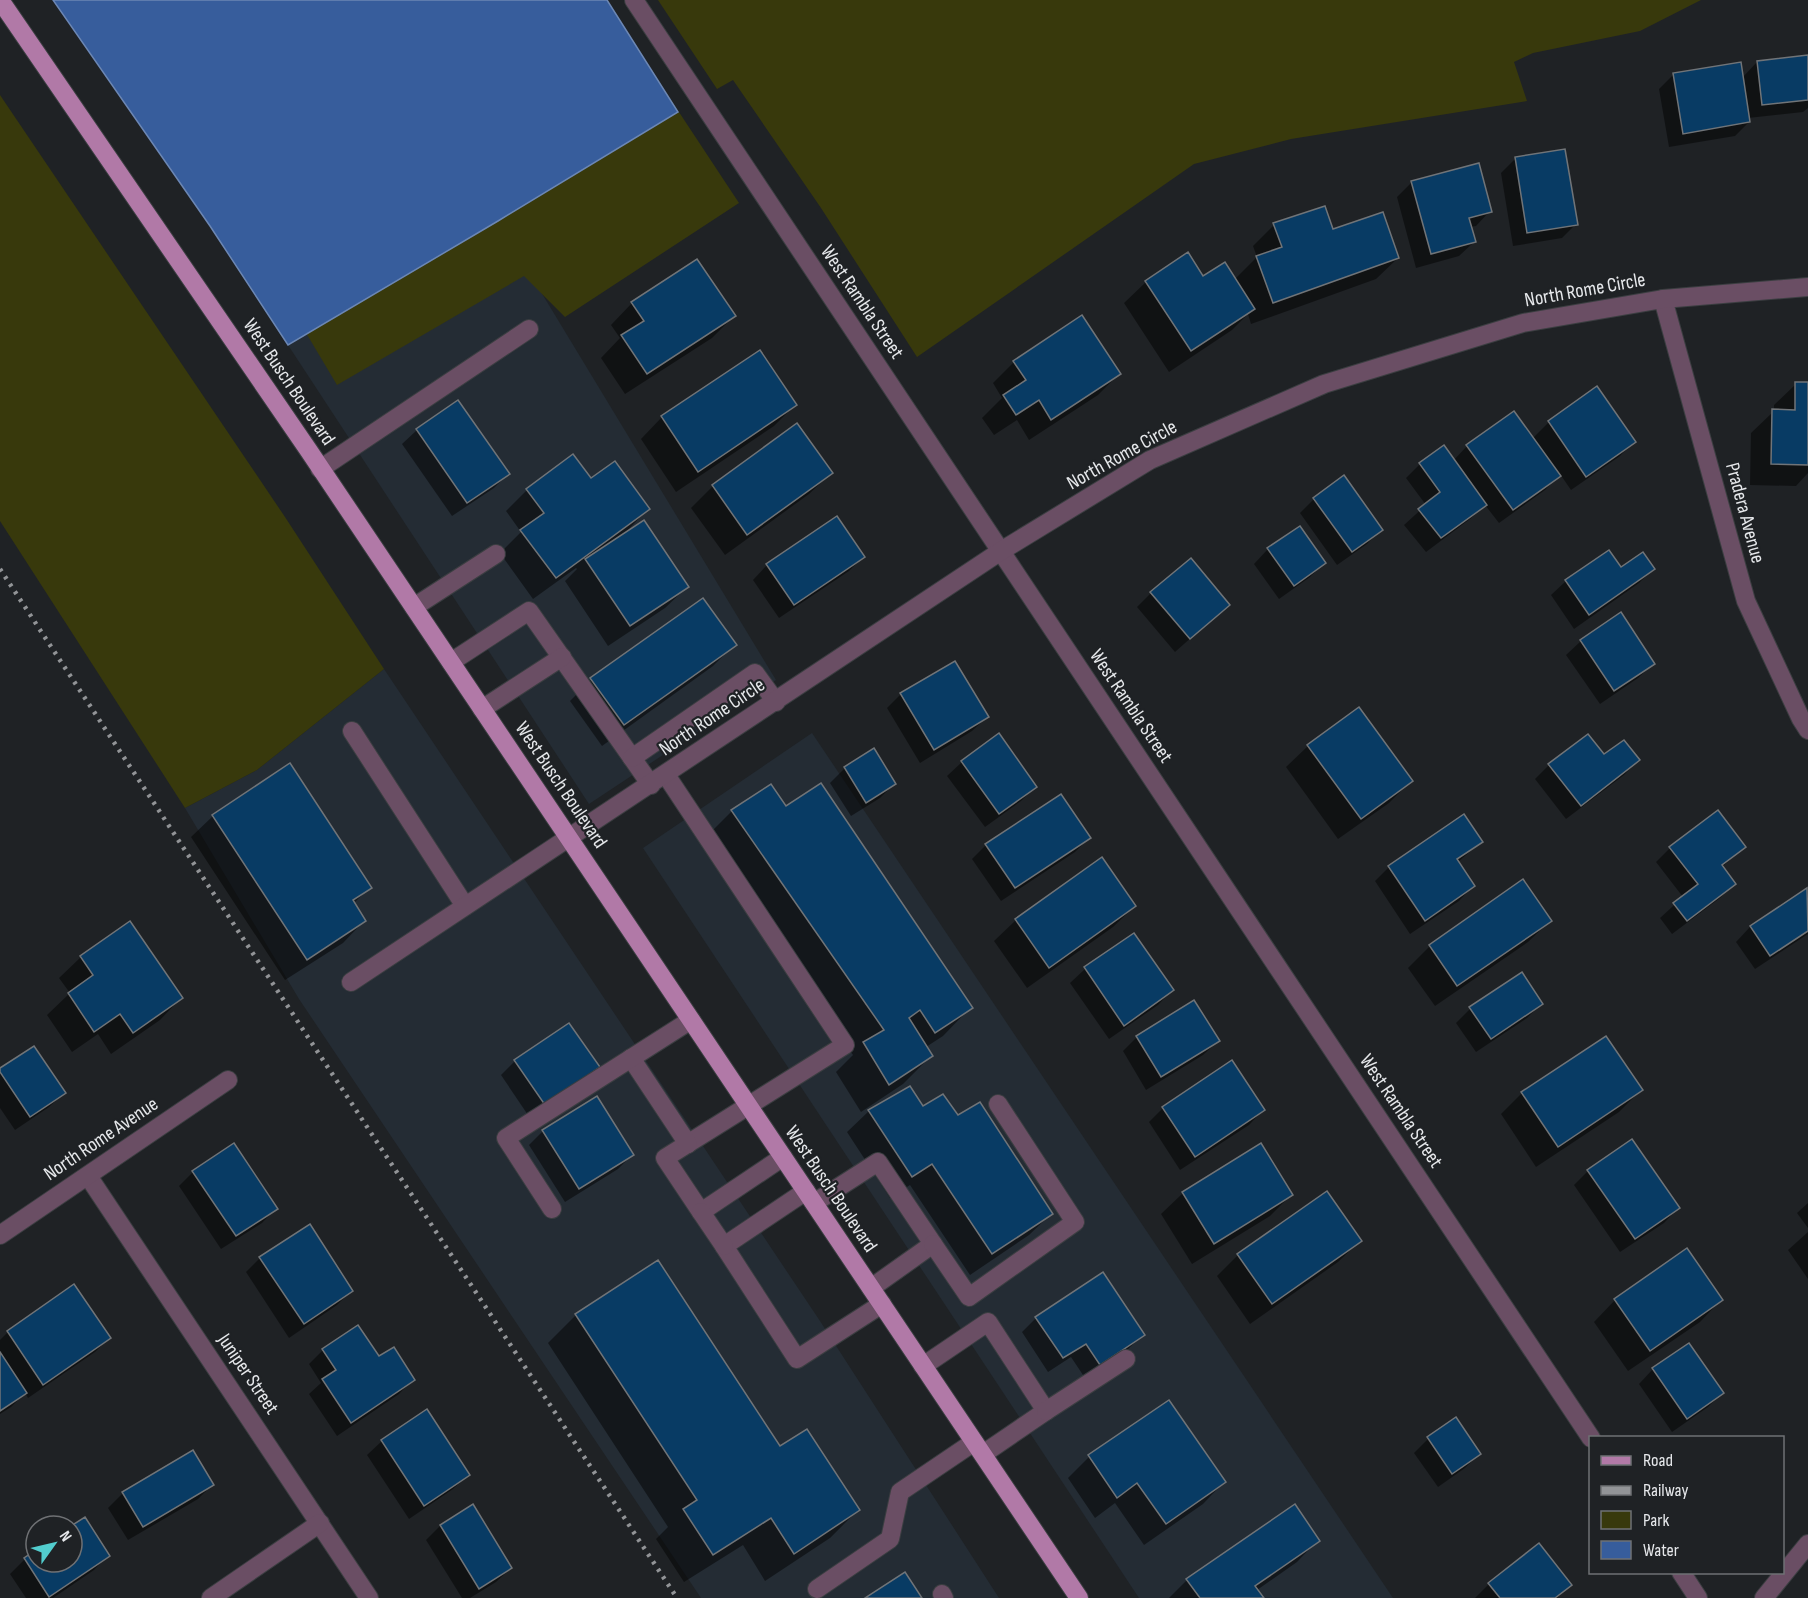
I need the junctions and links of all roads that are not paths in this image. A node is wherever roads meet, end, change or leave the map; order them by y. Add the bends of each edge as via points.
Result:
1 (0, 0) edge
2 (634, 0) edge
3 (1808, 287) edge
4 (1663, 299) junction
5 (529, 329) dead end
6 (320, 469) junction
7 (1001, 551) junction
8 (496, 554) dead end
9 (414, 607) junction
10 (562, 657) junction
11 (451, 662) junction
12 (776, 702) junction
13 (482, 709) junction
14 (1808, 730) edge
15 (352, 731) dead end
16 (632, 758) junction
17 (658, 780) junction
18 (570, 838) junction
19 (465, 906) junction
20 (351, 982) dead end
21 (692, 1020) junction
22 (631, 1058) junction
23 (228, 1080) dead end
24 (998, 1104) dead end
25 (748, 1106) junction
26 (688, 1144) junction
27 (783, 1157) junction
28 (88, 1176) junction
29 (810, 1197) junction
30 (552, 1209) dead end
31 (701, 1212) junction
32 (0, 1235) edge
33 (933, 1244) junction
34 (724, 1246) junction
35 (871, 1288) junction
36 (882, 1304) junction
37 (1126, 1359) dead end
38 (923, 1366) junction
39 (1046, 1411) junction
40 (1590, 1436) edge
41 (978, 1448) junction
42 (320, 1523) junction
43 (1808, 1544) edge
44 (1784, 1573) edge
45 (1682, 1574) edge
46 (1784, 1574) edge
47 (818, 1589) dead end
48 (211, 1598) edge
49 (369, 1598) edge
50 (1079, 1598) edge
51 (1698, 1598) edge
52 (1764, 1598) edge

1 - 6 main road, West Busch Boulevard
2 - 7 street, West Rambla Street
3 - 4 street, North Rome Circle
4 - 7 street, North Rome Circle via 1523,322 1324,384 1150,460
4 - 14 street, Pradera Avenue via 1746,601
5 - 6 street
6 - 9 main road, West Busch Boulevard
7 - 12 street, North Rome Circle
7 - 40 street, West Rambla Street
8 - 9 street
9 - 11 main road, West Busch Boulevard
10 - 11 street via 530,611
10 - 13 street
10 - 16 street
11 - 13 main road, West Busch Boulevard
12 - 16 street via 755,673
12 - 17 street, North Rome Circle
13 - 18 main road, West Busch Boulevard
15 - 19 street
16 - 17 street
17 - 18 street, North Rome Circle
17 - 25 street via 845,1045
18 - 19 street, North Rome Circle
18 - 21 main road, West Busch Boulevard
19 - 20 street, North Rome Circle
21 - 22 street
21 - 25 main road, West Busch Boulevard
22 - 26 street
22 - 30 street via 506,1138
23 - 28 street, North Rome Avenue
24 - 33 street via 1075,1222 969,1297
25 - 26 street
25 - 27 main road, West Busch Boulevard
26 - 31 street via 665,1158
27 - 29 main road, West Busch Boulevard
27 - 31 street
28 - 32 street, North Rome Avenue
28 - 42 street, Juniper Street
29 - 33 street via 878,1162
29 - 34 street
29 - 35 main road, West Busch Boulevard
31 - 34 street
33 - 35 street
34 - 36 street via 797,1359
35 - 36 main road, West Busch Boulevard
36 - 38 main road, West Busch Boulevard
37 - 39 street
38 - 39 street via 988,1322
38 - 41 main road, West Busch Boulevard
39 - 41 street
41 - 47 street via 900,1492 890,1539
41 - 50 main road, West Busch Boulevard
42 - 48 street
42 - 49 street, Juniper Street
43 - 44 street
45 - 51 street
46 - 52 street

